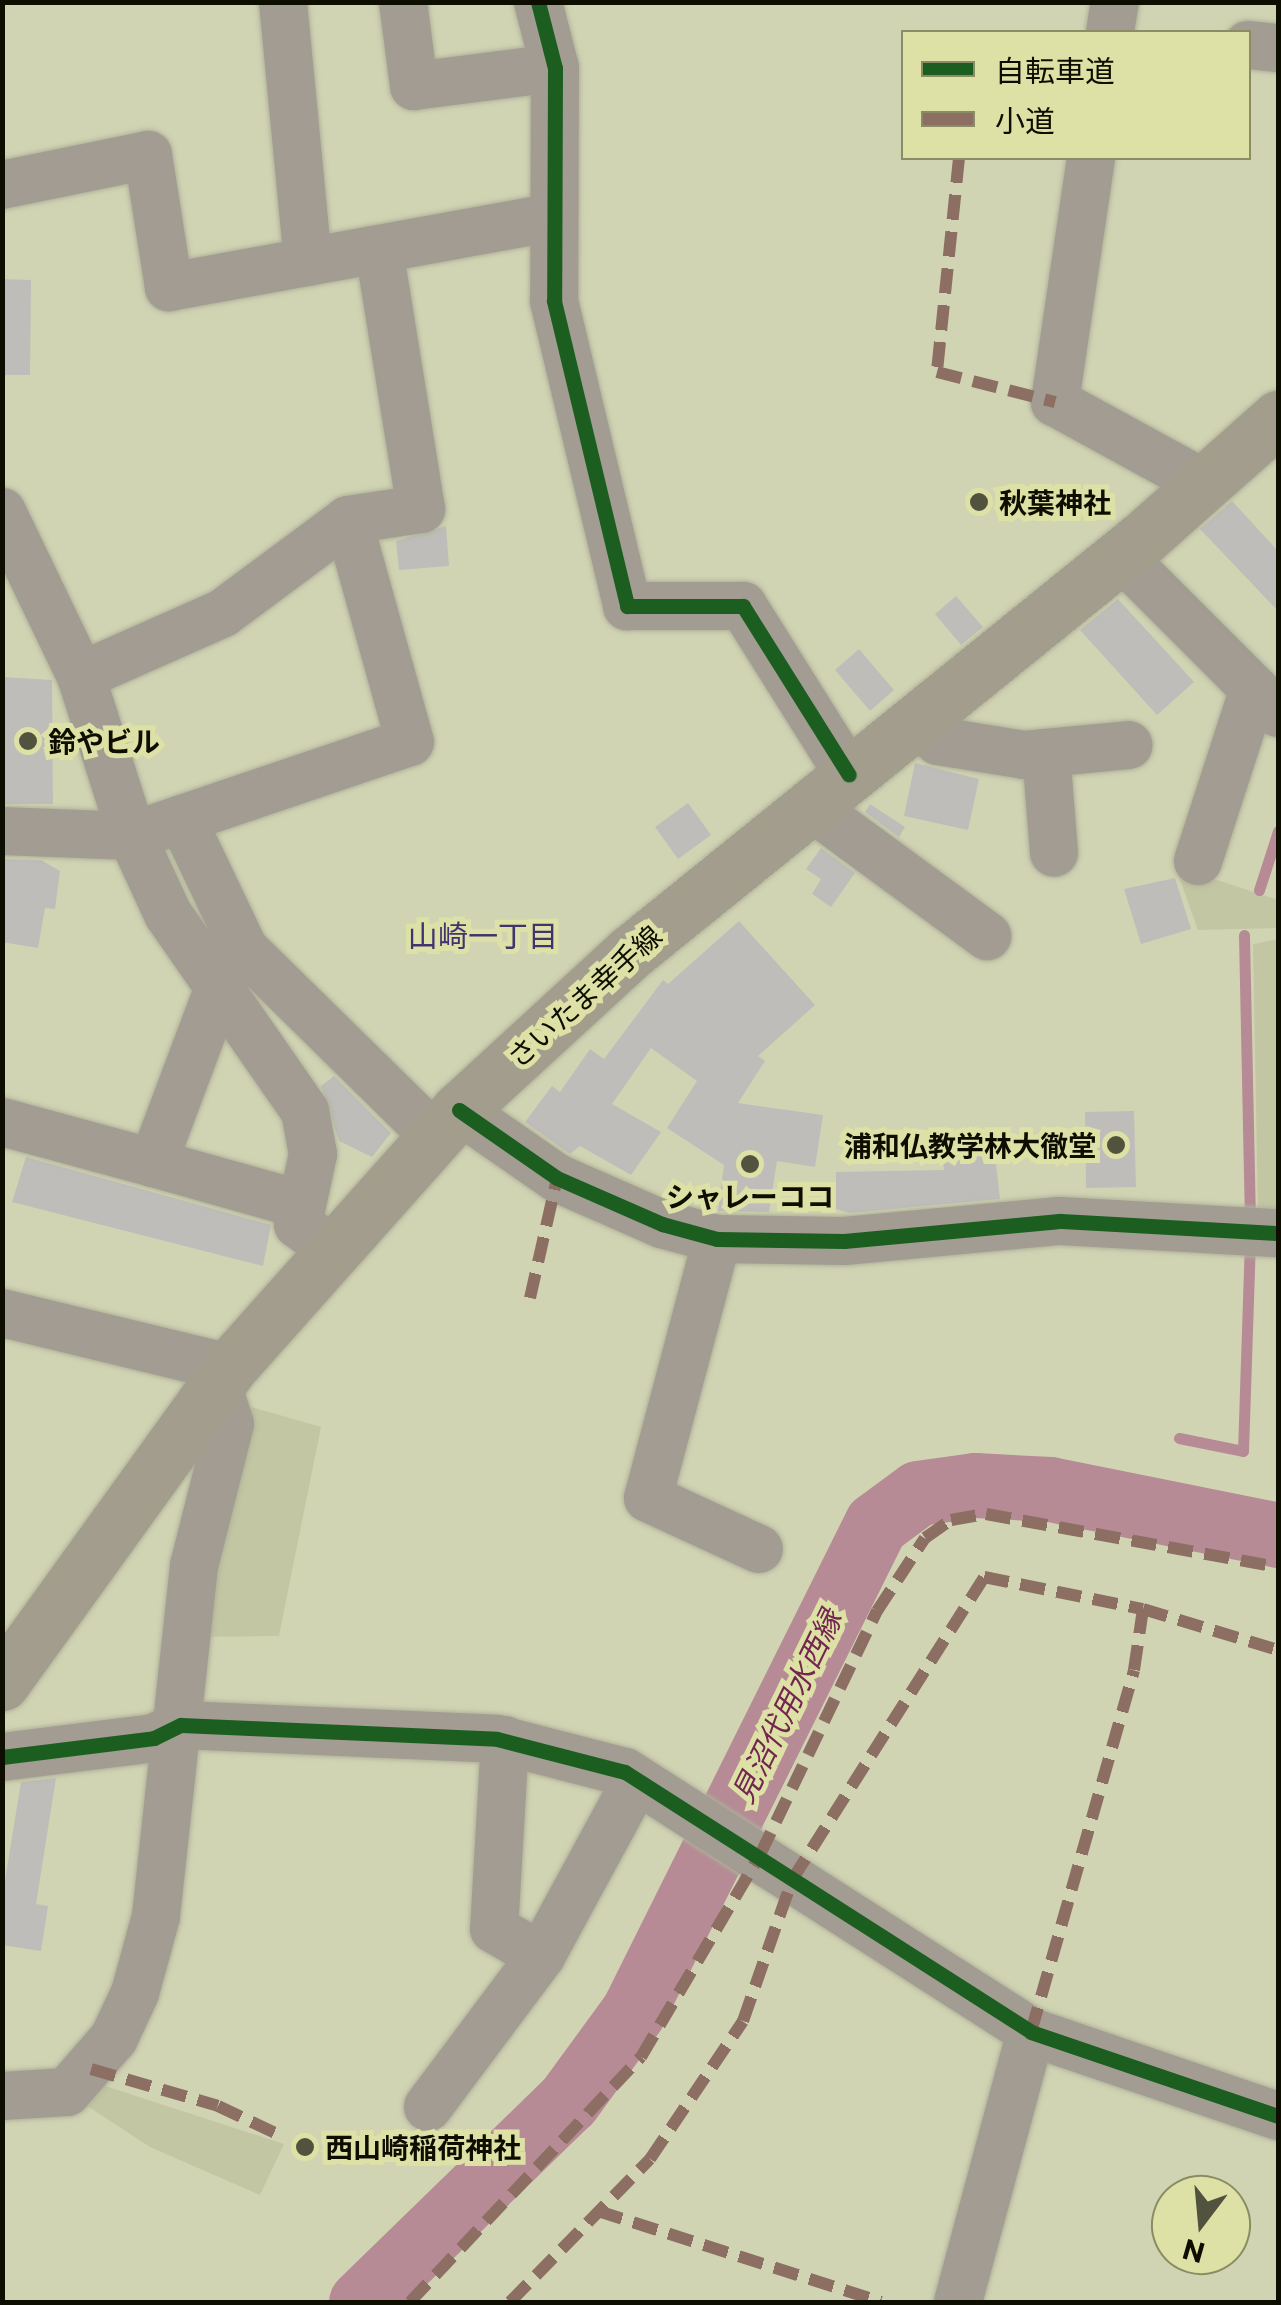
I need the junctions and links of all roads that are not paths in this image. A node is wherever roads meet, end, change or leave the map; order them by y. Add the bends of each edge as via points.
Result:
1 (283, 2) edge
2 (403, 2) edge
3 (538, 2) edge
4 (1114, 2) edge
5 (1110, 30) edge
6 (1251, 45) edge
7 (1278, 48) edge
8 (554, 68) junction
9 (1092, 160) edge
10 (2, 185) edge
11 (554, 218) junction
12 (380, 249) junction
13 (308, 262) junction
14 (1278, 418) edge
15 (1205, 484) junction
16 (2, 512) edge
17 (348, 520) junction
18 (1120, 556) junction
19 (82, 676) junction
20 (1266, 701) edge
21 (914, 722) junction
22 (1130, 745) dead end
23 (1046, 753) junction
24 (830, 791) junction
25 (182, 819) junction
26 (2, 831) edge
27 (132, 836) junction
28 (1054, 853) dead end
29 (1198, 861) dead end
30 (987, 936) dead end
31 (217, 993) junction
32 (2, 1122) edge
33 (447, 1123) junction
34 (153, 1163) junction
35 (299, 1204) junction
36 (1278, 1233) edge
37 (718, 1238) junction
38 (330, 1248) junction
39 (2, 1313) edge
40 (223, 1377) junction
41 (759, 1549) dead end
42 (2, 1683) edge
43 (181, 1724) junction
44 (505, 1740) junction
45 (2, 1757) edge
46 (636, 1781) junction
47 (541, 1956) junction
48 (1031, 2032) junction
49 (2, 2096) edge
50 (428, 2108) dead end
51 (1278, 2116) edge
52 (958, 2302) edge

1 - 13 street
2 - 8 street via 414,86
3 - 8 street
4 - 5 street
6 - 7 street
8 - 11 street
9 - 15 street via 1055,402
10 - 13 street via 148,155 168,287
11 - 12 street
11 - 24 street via 554,300 627,606 743,606
12 - 13 street
12 - 17 street via 421,510
14 - 15 main road, さいたま幸手線
15 - 18 main road, さいたま幸手線
16 - 19 street
17 - 19 street via 223,614
17 - 25 street via 410,742
18 - 20 street
18 - 21 main road, さいたま幸手線
19 - 27 street
20 - 29 street
21 - 23 street via 938,741
21 - 24 main road, さいたま幸手線
22 - 23 street
23 - 28 street
24 - 30 street
24 - 33 main road, さいたま幸手線 via 631,952
25 - 27 street
25 - 33 street via 244,950
26 - 27 street
27 - 31 street via 168,914
31 - 34 street
31 - 35 street via 304,1111 314,1154
32 - 34 street
33 - 37 street via 662,1224
33 - 38 main road, さいたま幸手線
34 - 35 street
35 - 38 street via 302,1234
36 - 37 street via 1060,1221 844,1241
37 - 41 street via 648,1498
38 - 40 main road, さいたま幸手線
39 - 40 street
40 - 42 main road, さいたま幸手線
40 - 43 street via 230,1424 194,1566
43 - 44 street
43 - 45 street via 154,1738
43 - 49 street via 156,1916 114,2038 67,2092
44 - 46 street via 625,1772
44 - 47 street via 494,1930
46 - 47 street
46 - 48 street
47 - 50 street
48 - 51 street
48 - 52 street

